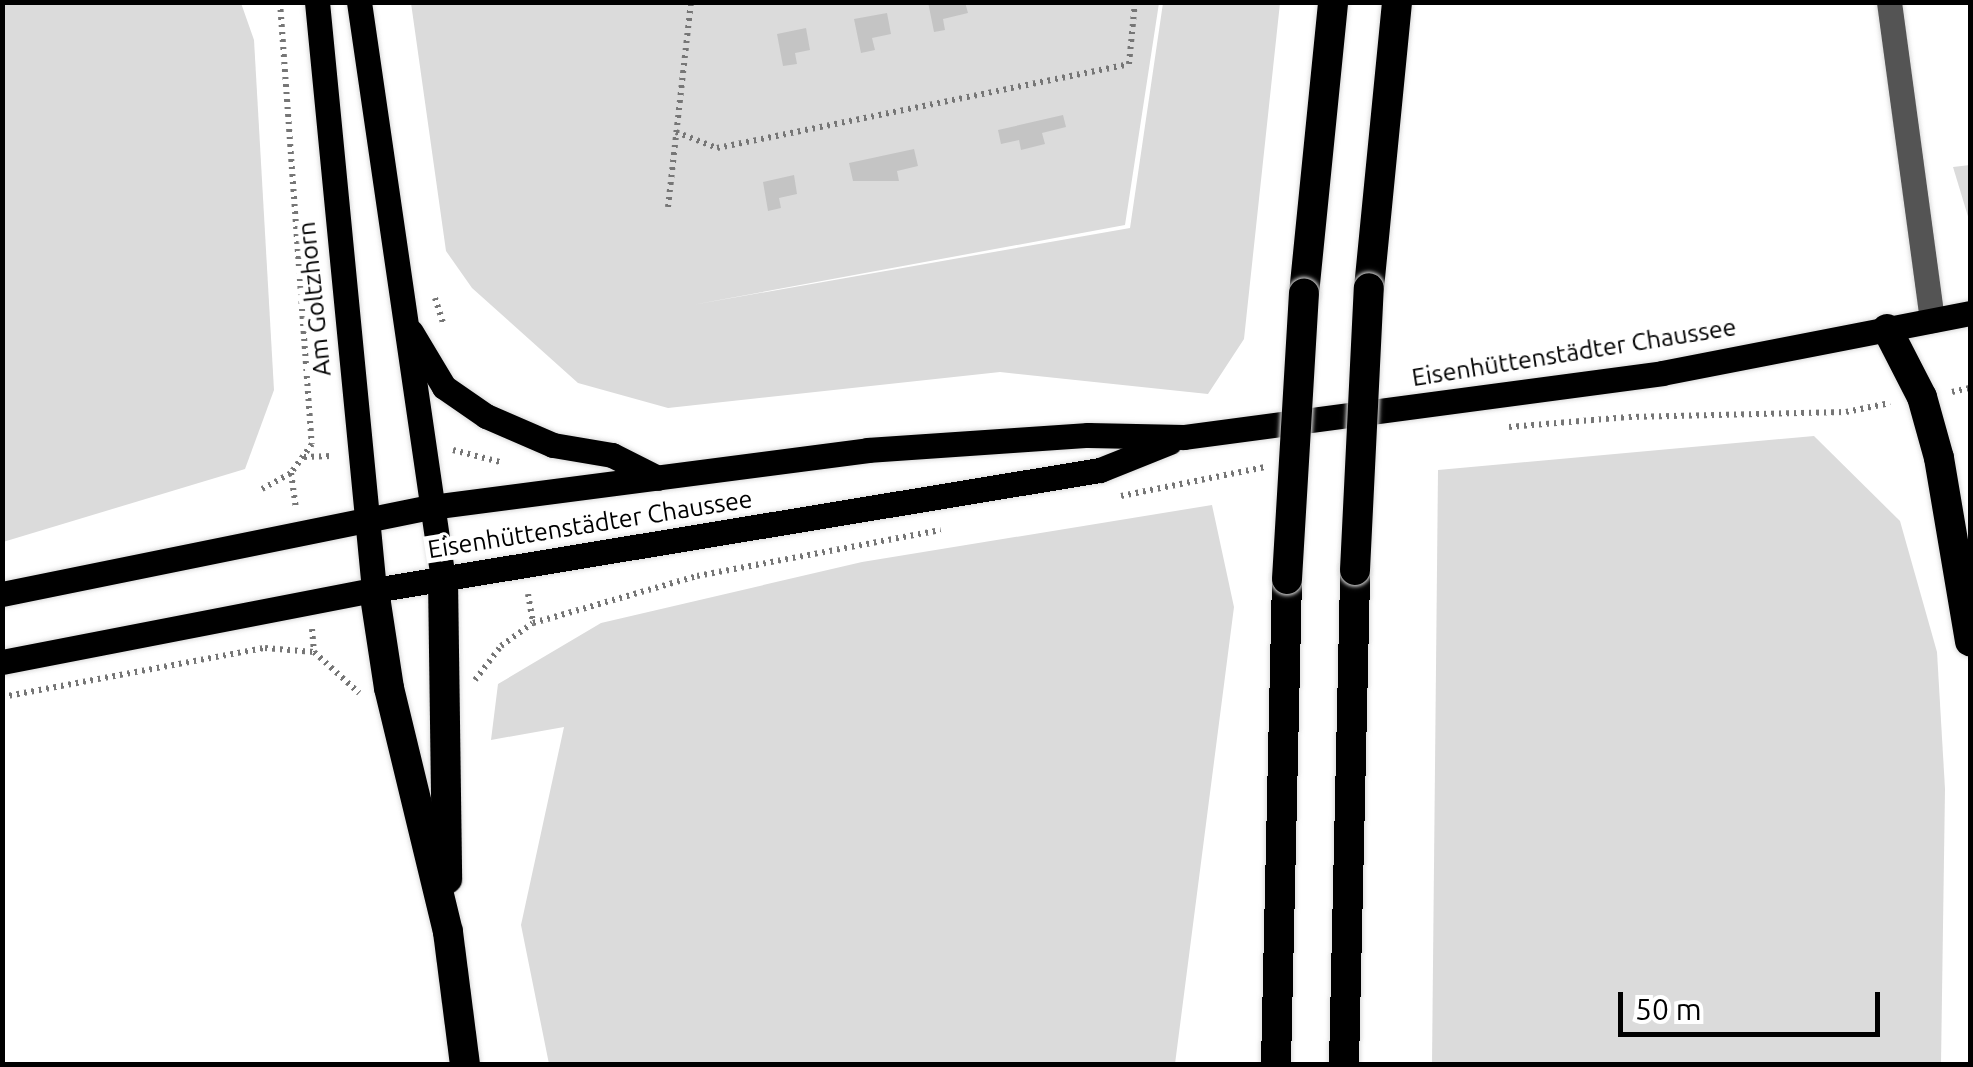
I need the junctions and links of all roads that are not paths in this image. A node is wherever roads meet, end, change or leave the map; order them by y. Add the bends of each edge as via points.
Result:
1 (317, 2) edge
2 (359, 2) edge
3 (1334, 2) edge
4 (1397, 2) edge
5 (1889, 2) edge
6 (397, 292) junction
7 (1970, 313) edge
8 (1932, 320) junction
9 (1887, 329) junction
10 (1184, 437) junction
11 (658, 478) junction
12 (431, 507) junction
13 (364, 518) junction
14 (443, 579) junction
15 (374, 590) junction
16 (2, 594) edge
17 (1970, 641) edge
18 (2, 662) edge
19 (448, 932) junction
20 (465, 1064) edge
21 (1276, 1064) edge
22 (1344, 1064) edge

1 - 13 main road, Am Goltzhorn
2 - 6 main road
3 - 21 highway, bridge via 1304,294 1287,578
4 - 22 highway, bridge via 1369,288
5 - 8 lane
6 - 11 main road via 418,352 444,387 552,446 612,455
6 - 12 main road
7 - 8 main road, Eisenhüttenstädter Chaussee
8 - 9 main road, Eisenhüttenstädter Chaussee
9 - 10 main road, Eisenhüttenstädter Chaussee via 1662,372
9 - 17 highway via 1922,398 1939,458
10 - 11 main road, Eisenhüttenstädter Chaussee via 867,450
10 - 14 main road, Eisenhüttenstädter Chaussee via 1100,470
11 - 12 main road, Eisenhüttenstädter Chaussee
12 - 13 main road, Eisenhüttenstädter Chaussee
12 - 14 main road
13 - 15 main road, Am Goltzhorn
13 - 16 main road, Eisenhüttenstädter Chaussee
14 - 15 main road, Eisenhüttenstädter Chaussee
14 - 19 highway
15 - 18 main road, Eisenhüttenstädter Chaussee
15 - 19 highway via 390,688
19 - 20 highway

